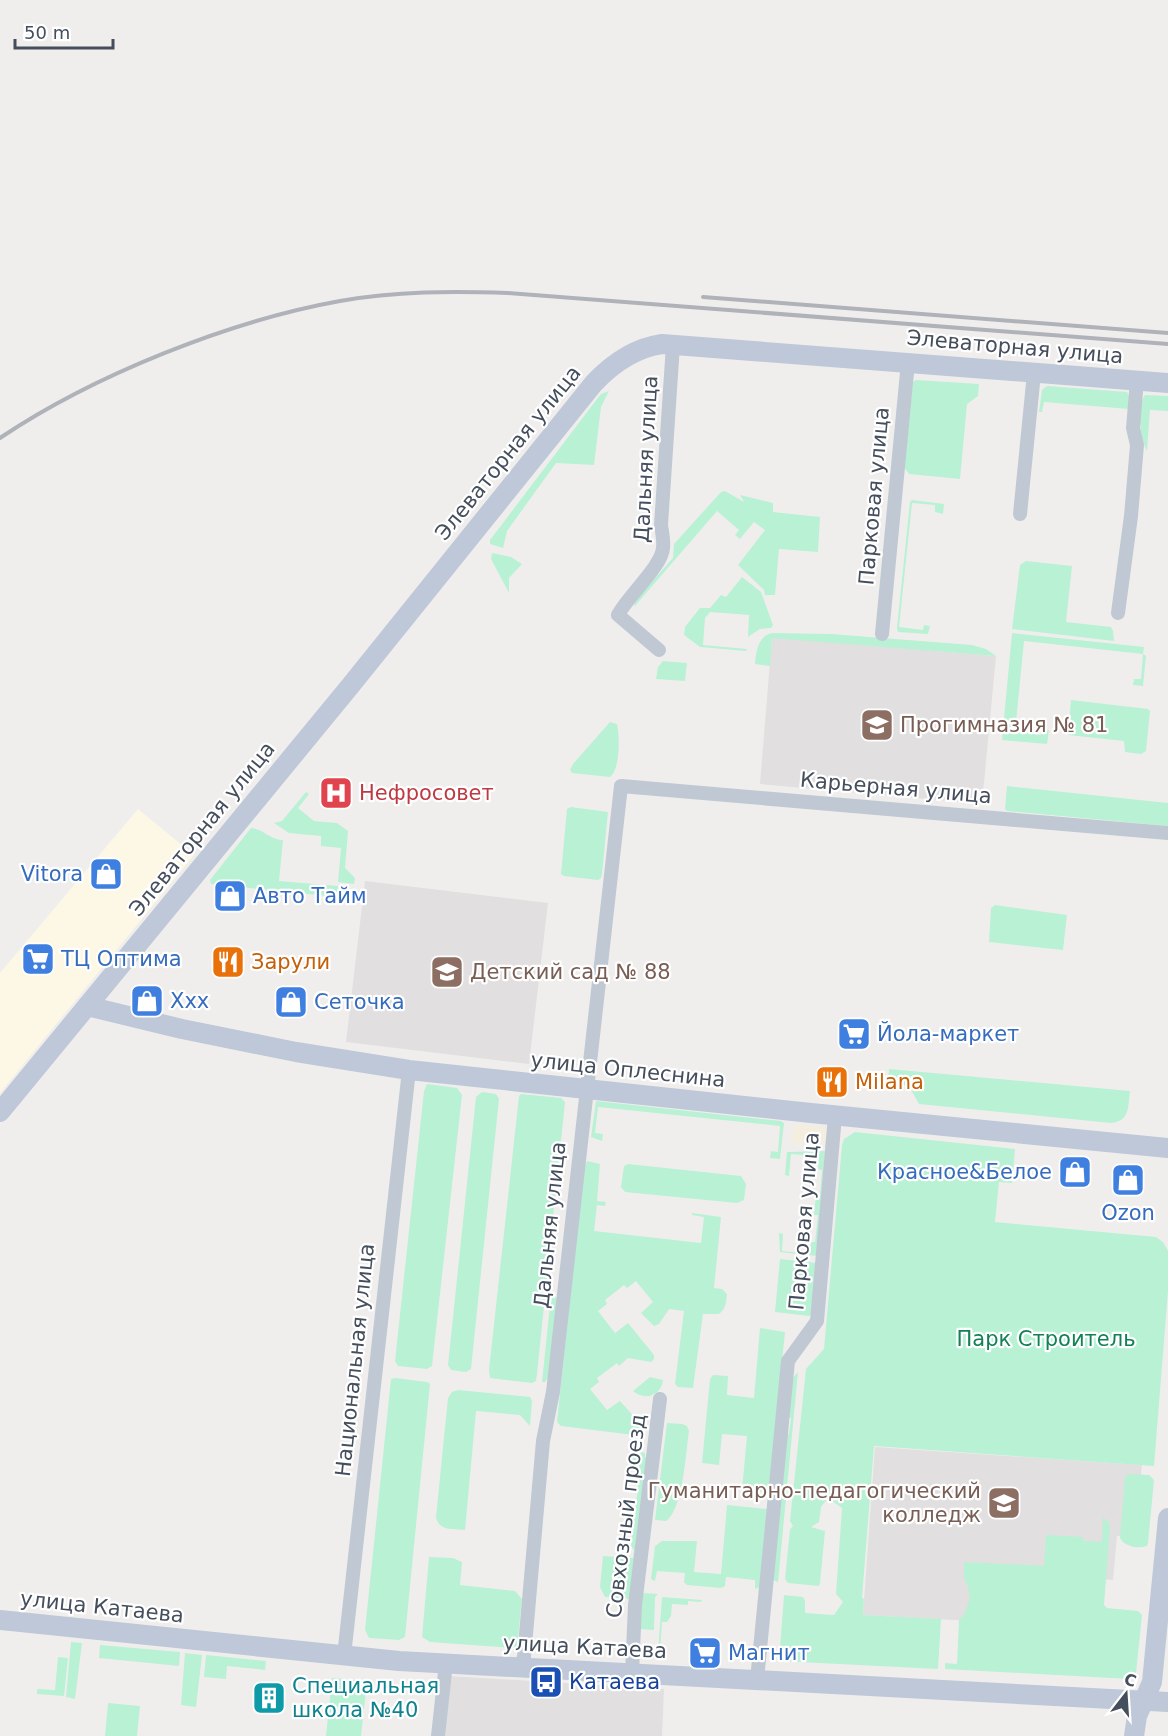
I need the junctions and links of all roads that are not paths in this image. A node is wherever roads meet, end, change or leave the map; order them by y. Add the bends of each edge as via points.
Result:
1 (673, 345) junction
2 (908, 362) junction
3 (1034, 373) junction
4 (1137, 380) junction
5 (1168, 383) edge
6 (1020, 514) dead end
7 (1118, 613) dead end
8 (882, 634) dead end
9 (659, 650) dead end
10 (621, 786) joint
11 (1168, 833) edge
12 (87, 1006) junction
13 (409, 1070) junction
14 (586, 1090) junction
15 (0, 1112) edge
16 (835, 1116) junction
17 (1168, 1148) edge
18 (660, 1399) dead end
19 (1168, 1518) edge
20 (0, 1620) edge
21 (344, 1656) junction
22 (446, 1663) junction
23 (520, 1668) junction
24 (632, 1673) junction
25 (757, 1680) junction
26 (1144, 1701) junction
27 (1168, 1702) edge
28 (438, 1736) edge
29 (1134, 1736) edge

1 - 2 street, Элеваторная улица
1 - 9 street, Дальняя улица via 661,525 663,551 618,615
1 - 12 street, Элеваторная улица via 633,352 594,383
2 - 3 street, Элеваторная улица
2 - 8 street, Парковая улица
3 - 4 street, Элеваторная улица
3 - 6 street
4 - 5 street, Элеваторная улица
4 - 7 street via 1133,428 1137,445
10 - 11 street, Карьерная улица
10 - 14 street, Дальняя улица
12 - 13 street, улица Оплеснина via 296,1052
12 - 15 street, Элеваторная улица
13 - 14 street, улица Оплеснина
13 - 21 street, Национальная улица
14 - 16 street, улица Оплеснина
14 - 23 street, Дальняя улица
16 - 17 street, улица Оплеснина
16 - 25 street, Парковая улица via 817,1322 788,1361
18 - 24 street, Совхозный проезд via 635,1605
19 - 26 street via 1152,1682
20 - 21 street, улица Катаева
21 - 22 street, улица Катаева
22 - 23 street, улица Катаева
22 - 28 street
23 - 24 street, улица Катаева
24 - 25 street, улица Катаева
25 - 26 street, улица Катаева
26 - 27 street, улица Катаева
26 - 29 street

